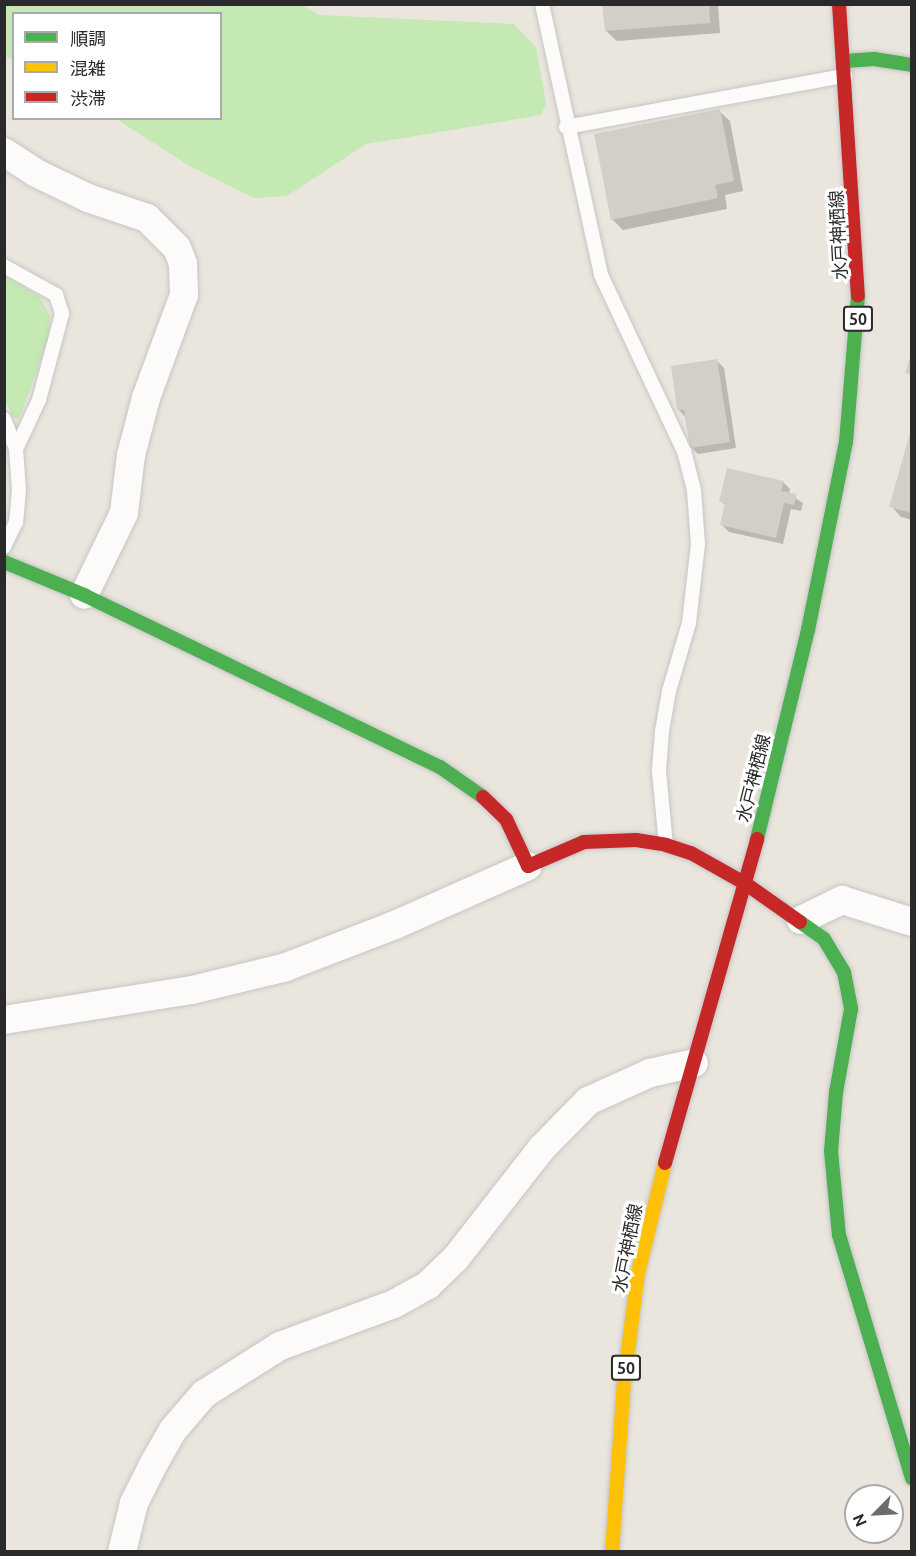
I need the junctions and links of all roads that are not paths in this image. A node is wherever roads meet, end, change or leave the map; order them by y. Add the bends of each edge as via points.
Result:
1 (542, 4) edge
2 (839, 4) edge
3 (845, 61) junction
4 (912, 64) edge
5 (846, 75) junction
6 (566, 127) junction
7 (4, 152) edge
8 (4, 266) edge
9 (4, 419) edge
10 (16, 449) junction
11 (4, 547) edge
12 (4, 562) edge
13 (84, 595) junction
14 (666, 845) junction
15 (528, 866) junction
16 (746, 884) junction
17 (801, 920) junction
18 (912, 922) edge
19 (4, 1020) edge
20 (694, 1063) junction
21 (912, 1478) edge
22 (122, 1551) edge
23 (612, 1551) edge

1 - 6 lane
2 - 3 street, 水戸神栖線 / 50
3 - 4 street via 874,58
3 - 5 street, 水戸神栖線 / 50
5 - 6 lane
5 - 16 street, 水戸神栖線 / 50 via 859,277 846,442 808,630
6 - 14 lane via 601,275 684,451 693,490 698,544 689,623 662,731 659,771
7 - 13 street via 36,173 88,198 147,218 177,248 183,264 184,295 146,398 131,455 124,513
8 - 10 lane via 56,295 62,314 42,392
9 - 10 lane
10 - 11 lane via 16,522
12 - 13 street
13 - 15 street via 440,767 473,788 506,819
14 - 15 street via 636,840 584,842
14 - 16 street via 691,853
15 - 19 street via 395,925 286,967 192,990
16 - 17 street
16 - 20 street, 水戸神栖線 / 50
17 - 18 street via 842,900
17 - 21 street via 836,955 850,989 851,1009 835,1104 833,1198 839,1235
20 - 22 street via 650,1072 588,1101 549,1139 456,1258 428,1285 394,1304 280,1346 204,1394 173,1430 153,1465 134,1503
20 - 23 street, 水戸神栖線 / 50 via 638,1273 624,1382

